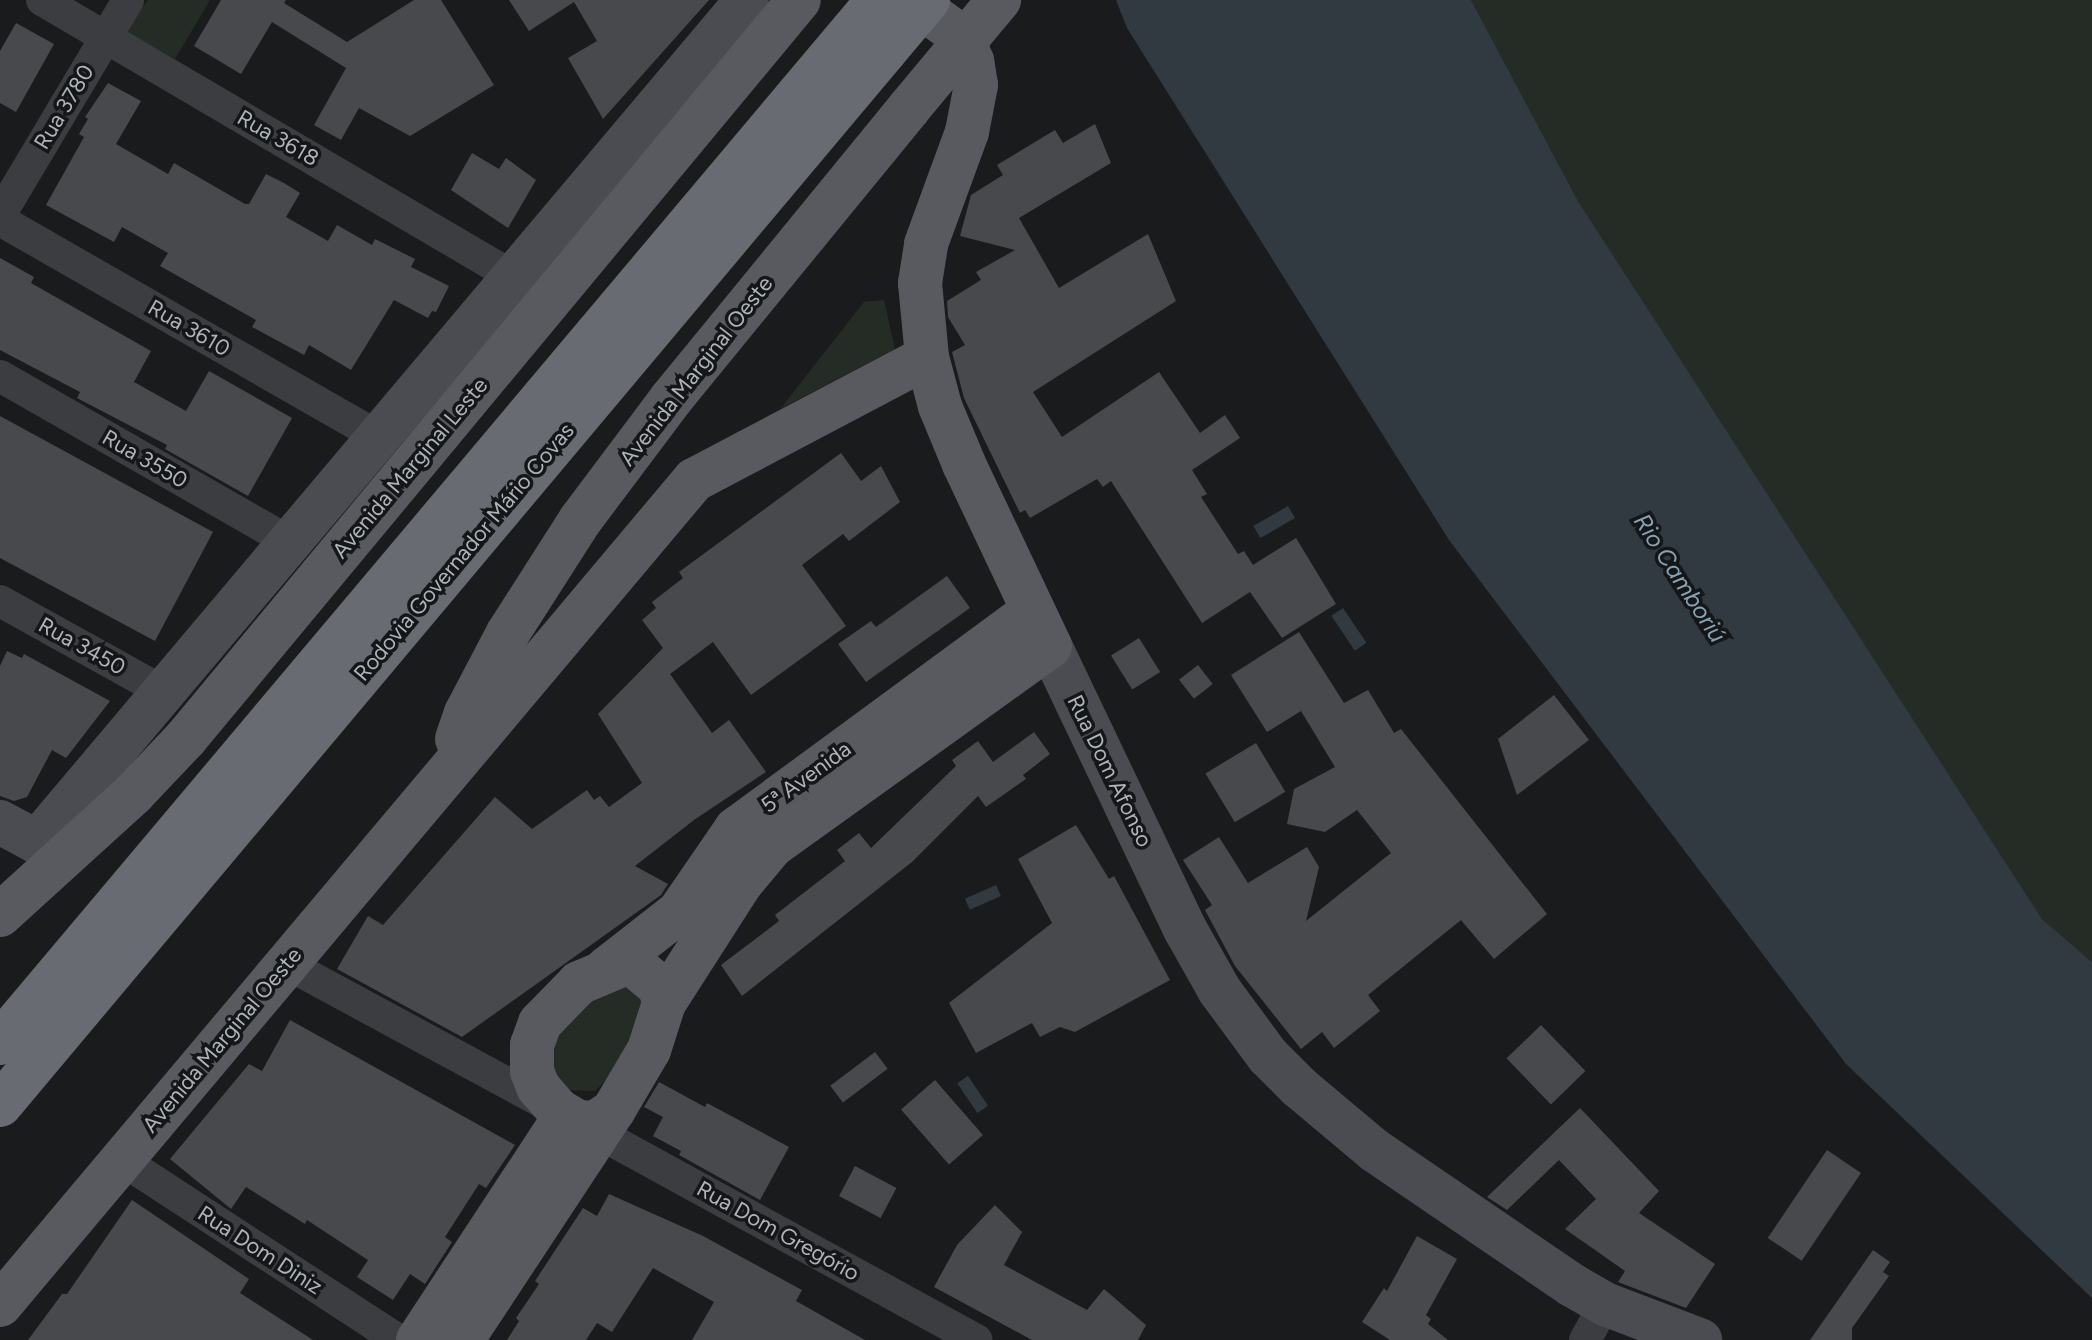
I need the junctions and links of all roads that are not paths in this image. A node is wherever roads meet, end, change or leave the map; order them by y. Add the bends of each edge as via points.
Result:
1 (42, 0) edge
2 (128, 0) edge
3 (747, 0) edge
4 (799, 0) edge
5 (911, 0) edge
6 (928, 0) edge
7 (999, 0) edge
8 (872, 27) edge
9 (105, 37) junction
10 (0, 218) edge
11 (514, 277) junction
12 (927, 357) junction
13 (0, 376) edge
14 (379, 437) junction
15 (290, 542) junction
16 (0, 601) edge
17 (1042, 629) junction
18 (164, 692) junction
19 (445, 775) junction
20 (18, 832) edge
21 (0, 915) edge
22 (287, 964) junction
23 (606, 969) junction
24 (664, 1003) junction
25 (0, 1043) edge
26 (0, 1105) edge
27 (583, 1118) junction
28 (122, 1160) junction
29 (0, 1305) edge
30 (1595, 1322) edge
31 (398, 1340) edge
32 (418, 1340) edge
33 (462, 1340) edge
34 (977, 1340) edge
35 (1700, 1340) edge

1 - 9 street, Rua 3618
2 - 9 street, Rua 3780
3 - 11 main road, Avenida Marginal Leste
4 - 21 main road, Avenida Marginal Leste via 186,738
5 - 12 main road, Rua Dom Afonso via 962,37 976,85 967,132 926,244 920,283
6 - 8 highway, Rodovia Governador Mário Covas, bridge
7 - 19 main road, Avenida Marginal Oeste, bridge via 671,399 581,519 508,633 466,713
8 - 25 highway, Rodovia Governador Mário Covas
8 - 26 highway, Rodovia Governador Mário Covas
9 - 10 street, Rua 3780
9 - 11 street, Rua 3618
10 - 14 street, Rua 3610
11 - 14 main road, Avenida Marginal Leste
12 - 17 main road, Rua Dom Afonso via 940,406
12 - 19 main road, Avenida Marginal Oeste via 694,480
13 - 15 street, Rua 3550
14 - 15 main road, Avenida Marginal Leste
15 - 18 main road, Avenida Marginal Leste
16 - 18 street, Rua 3450
17 - 23 main road, 5ª Avenida via 736,829 679,912
17 - 24 main road, 5ª Avenida via 772,846 741,883
17 - 30 main road, Rua Dom Afonso via 1185,929 1253,1039 1299,1087 1374,1150 1572,1285
18 - 20 main road, Avenida Marginal Leste
19 - 22 main road, Avenida Marginal Oeste
22 - 27 street, Rua Dom Gregório
22 - 28 main road, Avenida Marginal Oeste
23 - 24 main road via 636,967 660,987
23 - 27 main road via 579,983 553,1007 532,1045 538,1087
24 - 27 main road via 649,1050
27 - 32 main road
27 - 33 main road
27 - 34 street, Rua Dom Gregório
28 - 29 main road, Avenida Marginal Oeste
28 - 31 street, Rua Dom Diniz
30 - 35 main road, Rua Dom Afonso

